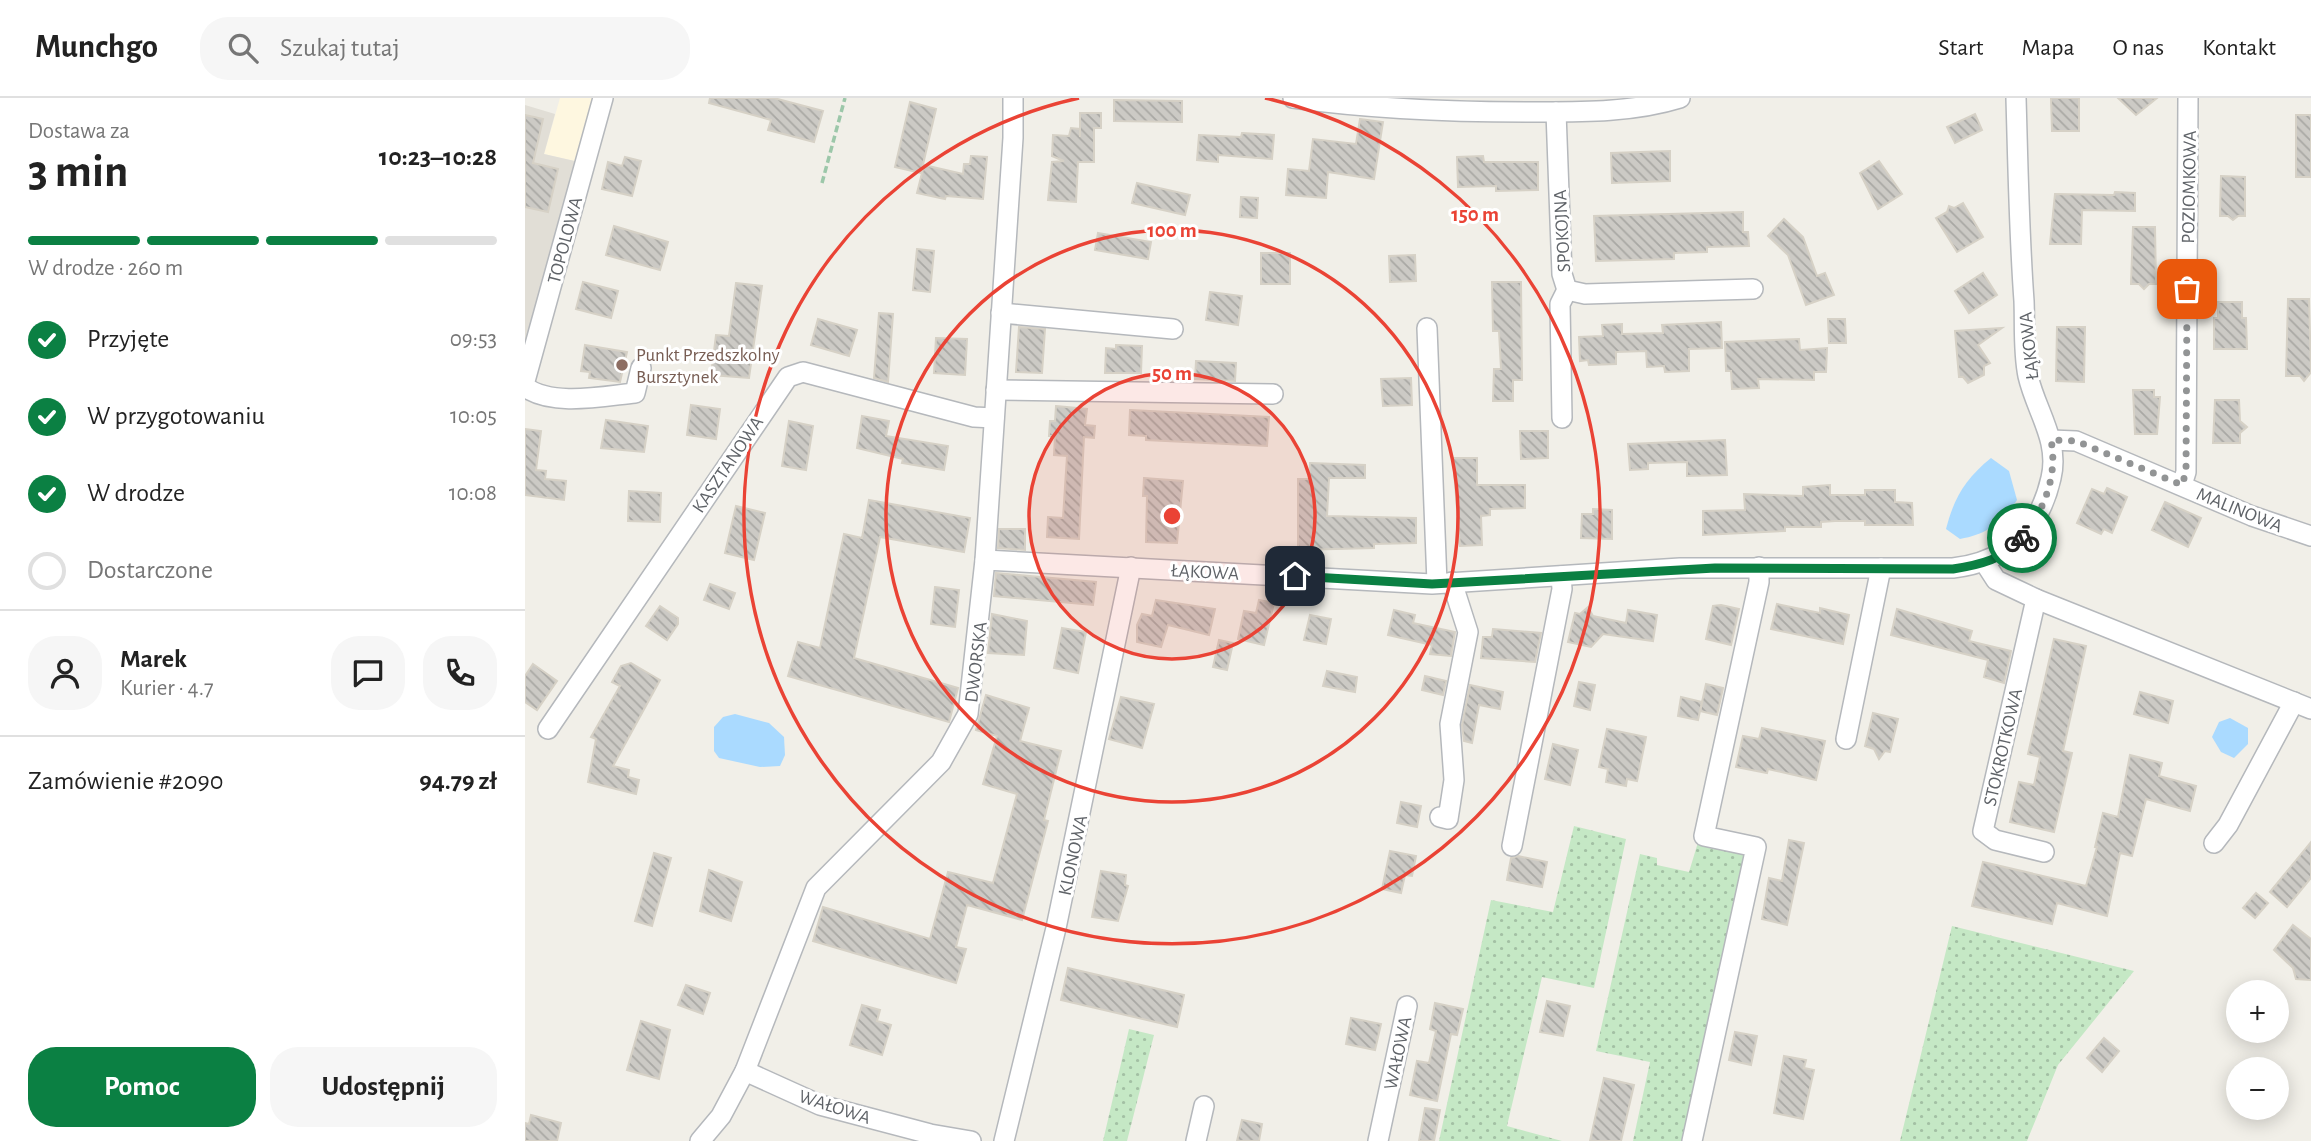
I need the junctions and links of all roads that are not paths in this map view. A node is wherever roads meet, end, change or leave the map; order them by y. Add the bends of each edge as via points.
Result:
1 (603, 98) edge
2 (1013, 98) edge
3 (1293, 98) edge
4 (1679, 98) edge
5 (2016, 98) edge
6 (2188, 98) edge
7 (1398, 103) edge
8 (1556, 112) junction
9 (1753, 289) dead end
10 (1567, 290) junction
11 (1002, 313) junction
12 (1427, 328) dead end
13 (1173, 329) dead end
14 (641, 368) dead end
15 (525, 381) edge
16 (525, 387) edge
17 (996, 390) junction
18 (1273, 394) dead end
19 (995, 418) junction
20 (1562, 418) dead end
21 (2051, 440) junction
22 (2182, 485) junction
23 (2311, 536) edge
24 (985, 560) junction
25 (1985, 563) junction
26 (1131, 567) junction
27 (1759, 567) junction
28 (1881, 568) junction
29 (1561, 576) junction
30 (1445, 583) junction
31 (2036, 599) junction
32 (2302, 705) edge
33 (548, 729) dead end
34 (1846, 739) dead end
35 (1440, 817) dead end
36 (2214, 843) dead end
37 (1512, 846) dead end
38 (2044, 852) dead end
39 (1407, 1006) dead end
40 (745, 1071) junction
41 (1204, 1106) dead end
42 (700, 1141) edge
43 (971, 1141) edge
44 (1005, 1141) edge
45 (1196, 1141) edge
46 (1378, 1141) edge
47 (1692, 1141) edge

1 - 15 street, TOPOLOWA
2 - 11 street, DWORSKA
3 - 7 street
4 - 8 street via 1636,107
5 - 21 street, ŁĄKOWA via 2028,374
6 - 22 street, POZIOMKOWA via 2186,472
7 - 8 street
8 - 10 street, SPOKOJNA via 1562,274
9 - 10 street, SPOKOJNA via 1585,294
10 - 20 street via 1560,304
11 - 13 street
11 - 17 street, DWORSKA
12 - 30 street
14 - 16 street via 635,393 557,397
17 - 18 street
17 - 19 street, DWORSKA
19 - 24 street, DWORSKA
19 - 33 street, KASZTANOWA via 974,417 803,372 788,377
21 - 22 street, MALINOWA via 2076,441
21 - 25 street, ŁĄKOWA via 2052,477 2032,525 2016,545
22 - 23 street, MALINOWA
24 - 26 street, ŁĄKOWA
24 - 40 street, DWORSKA via 972,699 961,732 941,762 816,888
25 - 28 street, ŁĄKOWA via 1953,569
25 - 31 street via 1996,580
26 - 30 street, ŁĄKOWA
26 - 44 street, KLONOWA via 1056,928
27 - 28 street, ŁĄKOWA
27 - 29 street, ŁĄKOWA
27 - 47 street via 1704,836 1756,847
28 - 34 street
29 - 30 street, ŁĄKOWA
29 - 37 street
30 - 35 street via 1468,632 1450,724 1453,798 1448,818
31 - 32 street
31 - 38 street, STOKROTKOWA via 1983,831 1995,840
32 - 36 street
39 - 46 street, WAŁOWA
40 - 42 street, DWORSKA via 721,1116
40 - 43 street, WAŁOWA via 820,1105
41 - 45 street

